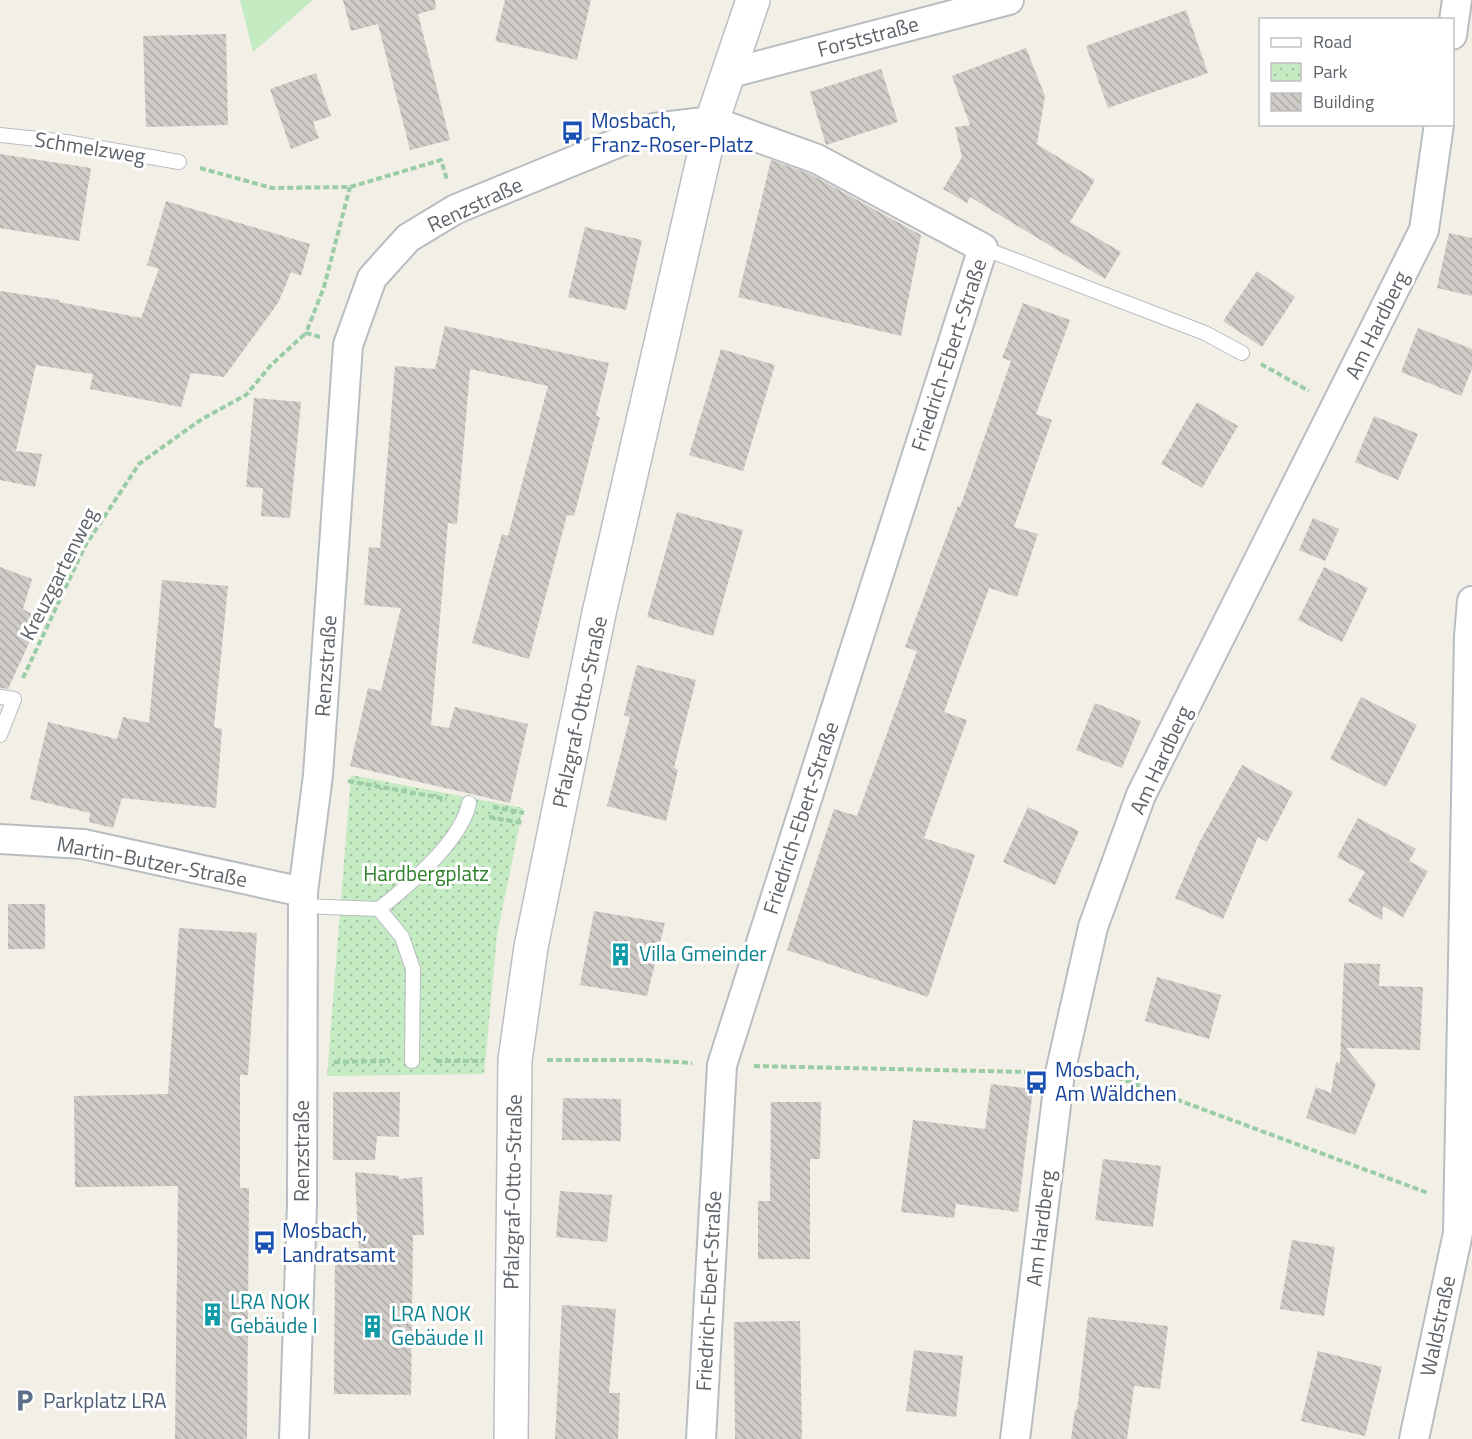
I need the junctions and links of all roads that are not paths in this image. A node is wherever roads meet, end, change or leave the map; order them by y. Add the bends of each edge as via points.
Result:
1 (753, 0) edge
2 (1009, 0) edge
3 (1457, 0) edge
4 (1454, 21) edge
5 (727, 74) junction
6 (712, 121) junction
7 (1439, 126) edge
8 (0, 135) edge
9 (179, 162) road end
10 (983, 248) junction
11 (1242, 353) road end
12 (1472, 601) edge
13 (7, 698) edge
14 (0, 735) edge
15 (468, 808) road end
16 (0, 839) edge
17 (303, 899) junction
18 (380, 909) junction
19 (412, 1061) road end
20 (1465, 1242) edge
21 (294, 1439) edge
22 (511, 1439) edge
23 (700, 1439) edge
24 (1015, 1439) edge
25 (1413, 1439) edge

1 - 5 street, Pfalzgraf-Otto-Straße
2 - 5 street, Forststraße
3 - 4 street
5 - 6 street, Pfalzgraf-Otto-Straße
6 - 10 street, Friedrich-Ebert-Straße via 817,159
6 - 17 street, Renzstraße via 654,128 456,209 408,238 372,278 348,345 318,775
6 - 22 street, Pfalzgraf-Otto-Straße via 599,613 531,947 515,1060
7 - 24 street, Am Hardberg via 1424,230 1141,795 1093,927 1060,1073
8 - 9 lane, Schmelzweg
10 - 11 lane, Friedrich-Ebert-Straße via 1205,333
10 - 23 street, Friedrich-Ebert-Straße via 722,1065
12 - 20 street, Waldstraße
13 - 14 lane
15 - 18 lane via 446,846 410,885
16 - 17 street, Martin-Butzer-Straße via 83,844
17 - 18 lane, Martin-Butzer-Straße
17 - 21 street, Renzstraße via 302,1204
18 - 19 lane via 402,937 413,969
20 - 25 street, Waldstraße

